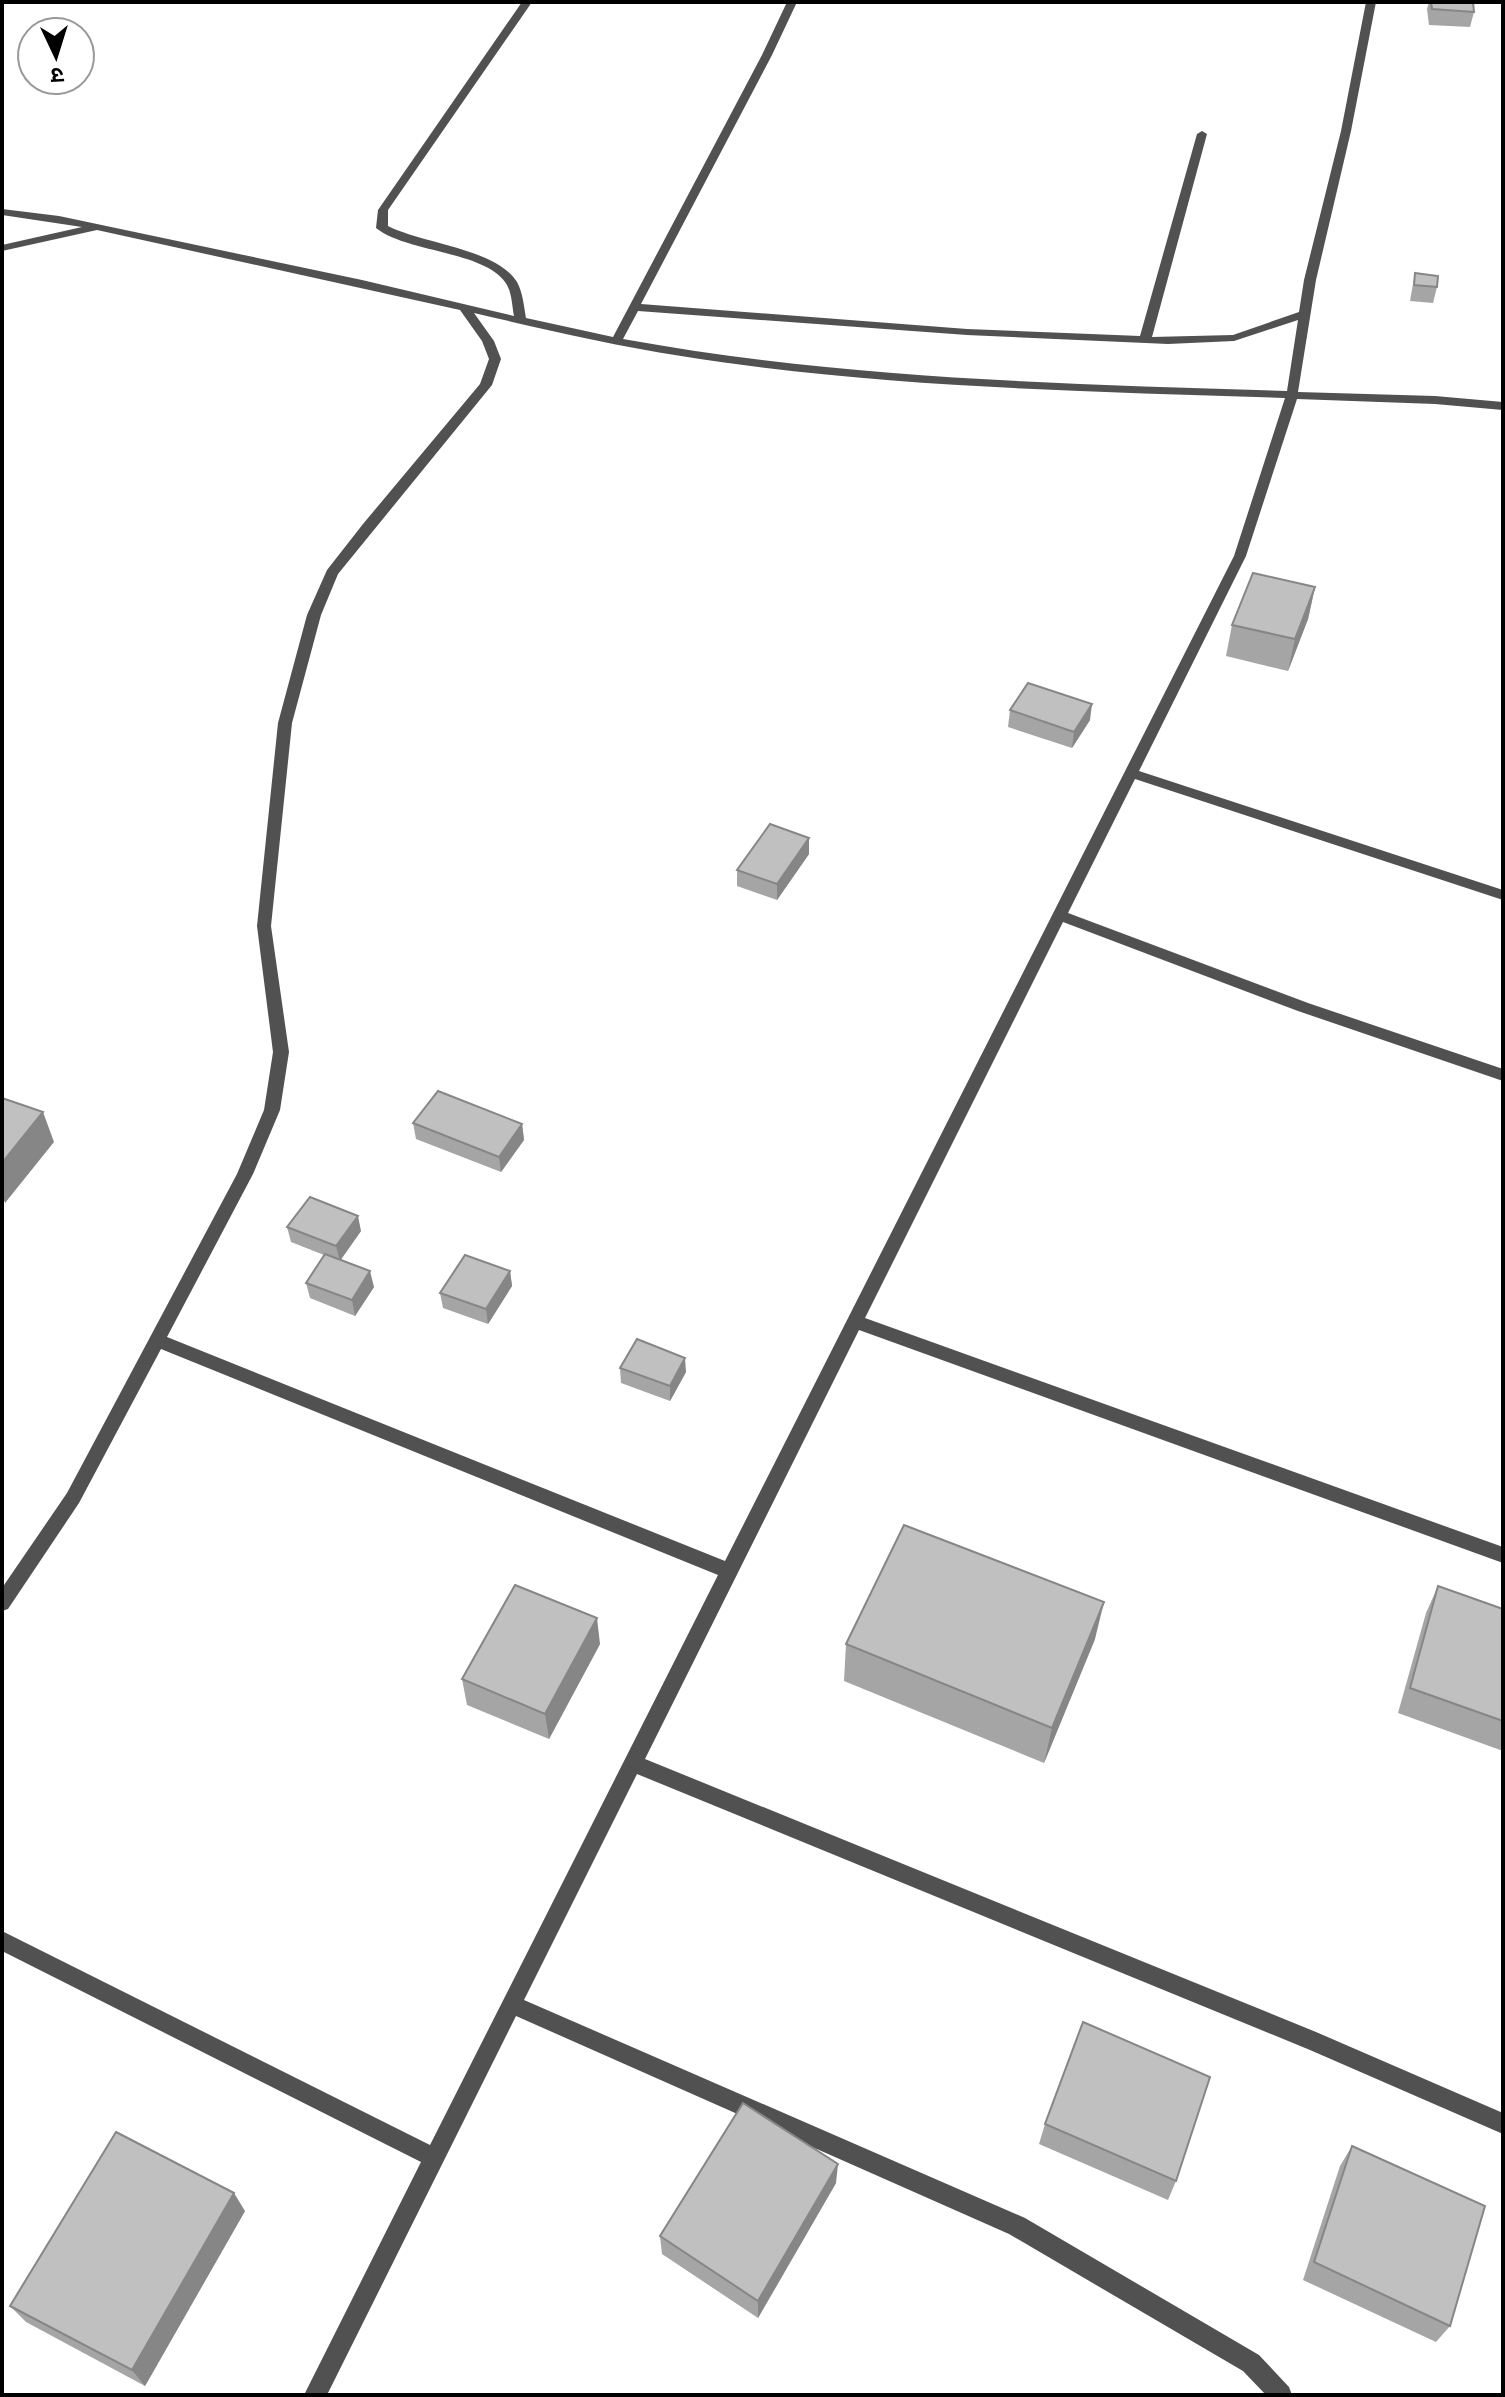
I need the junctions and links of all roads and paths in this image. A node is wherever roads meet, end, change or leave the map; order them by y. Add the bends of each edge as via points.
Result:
1 (527, 2) edge
2 (792, 2) edge
3 (1371, 2) edge
4 (1202, 134) dead end
5 (2, 212) edge
6 (99, 227) junction
7 (2, 248) edge
8 (464, 307) junction
9 (633, 307) junction
10 (1305, 314) junction
11 (521, 321) junction
12 (1145, 340) junction
13 (616, 341) junction
14 (1292, 395) junction
15 (1503, 406) edge
16 (1131, 773) junction
17 (1503, 895) edge
18 (1059, 915) junction
19 (1503, 1075) edge
20 (854, 1321) junction
21 (157, 1340) junction
22 (1503, 1555) edge
23 (729, 1571) junction
24 (2, 1603) edge
25 (632, 1763) junction
26 (2, 1941) edge
27 (511, 2004) junction
28 (1503, 2124) edge
29 (434, 2158) junction
30 (315, 2395) edge
31 (1281, 2395) edge

1 - 11 street via 383,210 382,228 400,239 502,269 513,285
2 - 9 street
3 - 10 street
4 - 12 street
5 - 6 street
6 - 7 street
6 - 8 street
8 - 11 street
8 - 21 street via 495,359 486,385 358,538 332,573 314,615 285,723 264,926 281,1052 272,1110 245,1174
9 - 12 street
9 - 13 street
10 - 12 street via 1234,338
10 - 14 street
11 - 13 street
13 - 14 street via 826,371 1005,385
14 - 15 street
14 - 16 street via 1240,556
16 - 17 street
16 - 18 street
18 - 19 street
18 - 20 street
20 - 22 street
20 - 23 street
21 - 23 street
21 - 24 street via 73,1498
23 - 25 street
25 - 27 street
25 - 28 street via 1316,2042
26 - 29 street
27 - 29 street
27 - 31 street via 1017,2226 1251,2363
29 - 30 street

